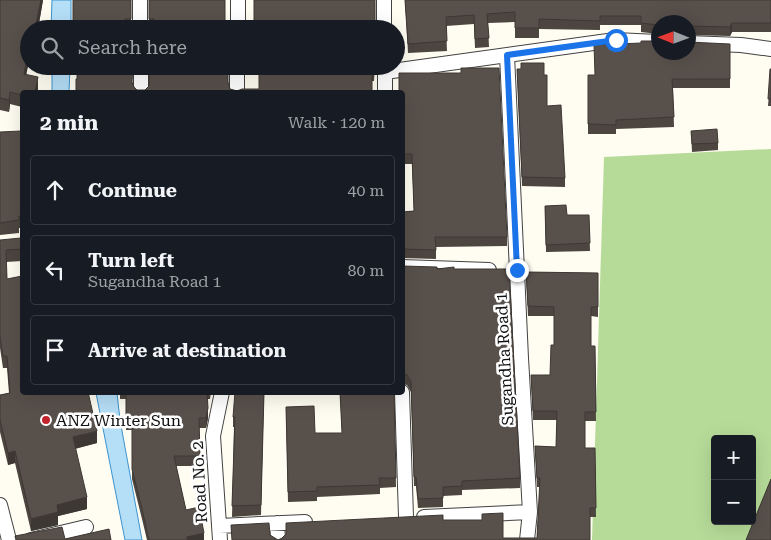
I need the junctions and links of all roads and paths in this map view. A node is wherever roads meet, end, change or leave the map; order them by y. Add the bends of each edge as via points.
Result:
1 (140, 0) edge
2 (238, 0) edge
3 (384, 0) edge
4 (140, 20) edge
5 (238, 20) edge
6 (384, 20) edge
7 (651, 42) edge
8 (696, 43) edge
9 (771, 49) edge
10 (507, 55) junction
11 (405, 67) edge
12 (140, 75) edge
13 (237, 75) edge
14 (385, 75) edge
15 (141, 90) edge
16 (237, 90) edge
17 (385, 90) edge
18 (405, 267) edge
19 (517, 270) junction
20 (221, 395) edge
21 (402, 395) edge
22 (0, 505) edge
23 (530, 512) junction
24 (316, 522) edge
25 (277, 523) junction
26 (219, 526) junction
27 (86, 527) dead end
28 (9, 540) edge
29 (31, 540) edge
30 (220, 540) edge
31 (278, 540) edge
32 (526, 540) edge

1 - 4 street
2 - 5 street
3 - 6 street
7 - 10 street via 616,40
8 - 9 street
10 - 11 street
10 - 19 street, Sugandha Road 1
12 - 15 street
13 - 16 street
14 - 17 street
18 - 19 street
19 - 23 street, Sugandha Road 1
20 - 26 street, Road No. 2 via 213,436
21 - 23 street via 401,518
22 - 28 street
23 - 32 street, Sugandha Road 1
24 - 25 street
25 - 26 street
25 - 31 street
26 - 30 street, Road No. 2
27 - 29 street

